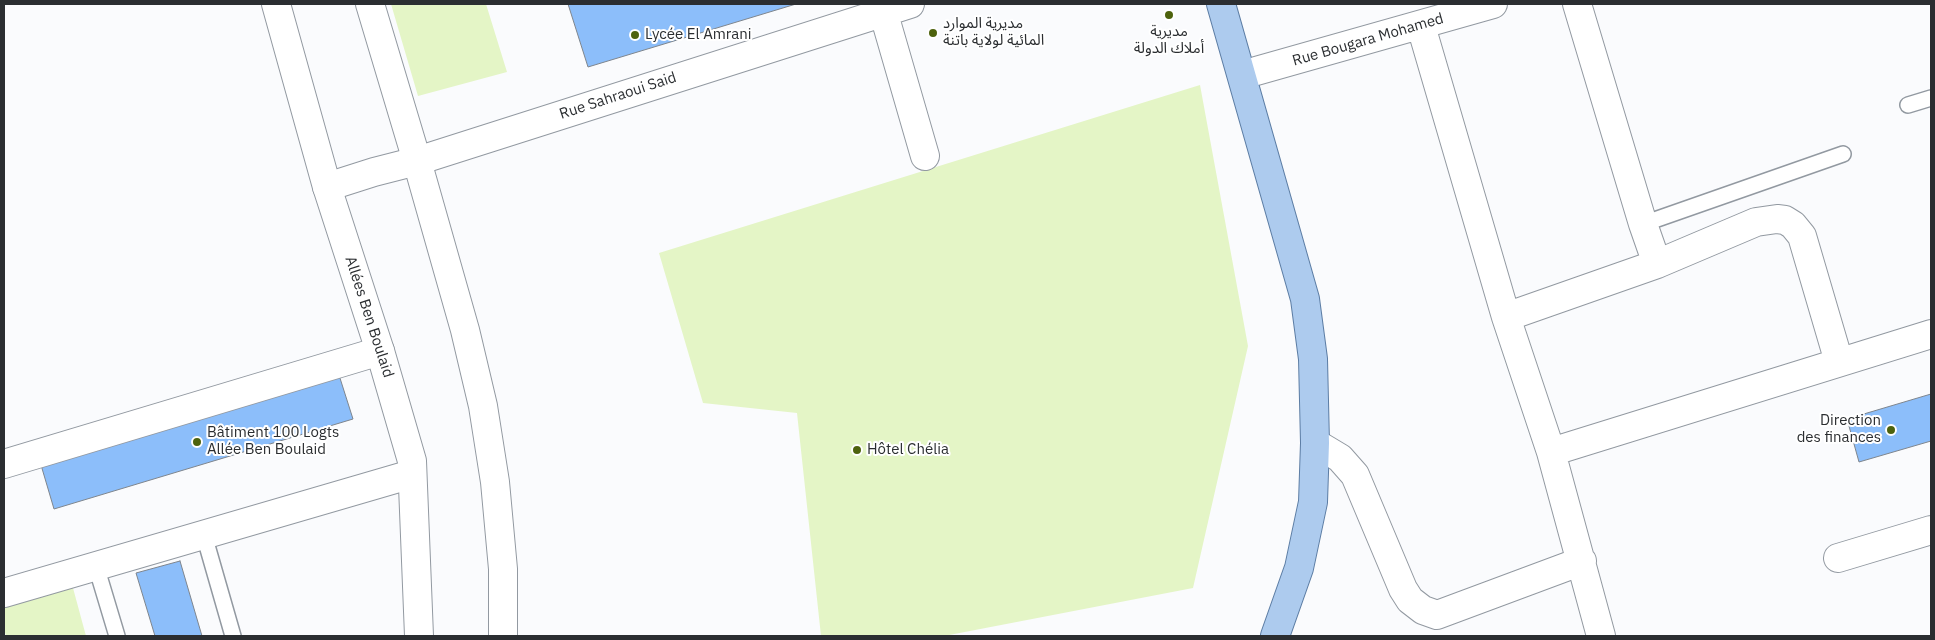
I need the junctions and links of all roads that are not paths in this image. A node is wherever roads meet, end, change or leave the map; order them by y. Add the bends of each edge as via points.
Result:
1 (276, 4) edge
2 (370, 4) edge
3 (910, 4) edge
4 (1221, 4) edge
5 (1493, 4) edge
6 (1577, 4) edge
7 (882, 8) edge
8 (1421, 26) junction
9 (1242, 76) junction
10 (1931, 98) edge
11 (1908, 105) dead end
12 (1843, 154) dead end
13 (925, 156) dead end
14 (417, 161) junction
15 (326, 187) junction
16 (1643, 224) junction
17 (1657, 264) junction
18 (1506, 317) junction
19 (1931, 334) edge
20 (380, 351) junction
21 (1839, 362) junction
22 (1315, 443) junction
23 (1551, 452) junction
24 (4, 464) edge
25 (412, 474) junction
26 (1931, 530) edge
27 (204, 535) junction
28 (1838, 558) dead end
29 (1582, 562) junction
30 (96, 566) junction
31 (5, 590) edge
32 (118, 636) edge
33 (232, 636) edge
34 (419, 636) edge
35 (503, 636) edge
36 (1275, 636) edge
37 (1601, 636) edge

1 - 15 street, Allées Ben Boulaid
2 - 14 street
3 - 7 street, Rue Sahraoui Said
4 - 9 main road
5 - 8 street, Rue Bougara Mohamed
6 - 16 street
7 - 13 street
7 - 14 street, Rue Sahraoui Said
8 - 9 street, Rue Bougara Mohamed
8 - 18 street
9 - 22 main road via 1305,299 1313,360
10 - 11 lane
12 - 16 lane
14 - 15 street, Rue Sahraoui Said
14 - 35 street via 483,406 495,482 503,569
15 - 20 street, Allées Ben Boulaid
16 - 17 street
17 - 18 street
17 - 21 street via 1756,222 1785,220 1802,236
18 - 23 street
19 - 21 street
20 - 24 street
20 - 25 street, Allées Ben Boulaid via 412,461
21 - 23 street
22 - 29 street via 1340,458 1355,475 1403,589 1410,600 1423,610 1438,615
22 - 36 main road via 1313,502 1299,568
23 - 29 street
25 - 27 street
25 - 34 street, Allées Ben Boulaid
26 - 28 street
27 - 30 street
27 - 33 lane
29 - 37 street
30 - 31 street
30 - 32 lane

